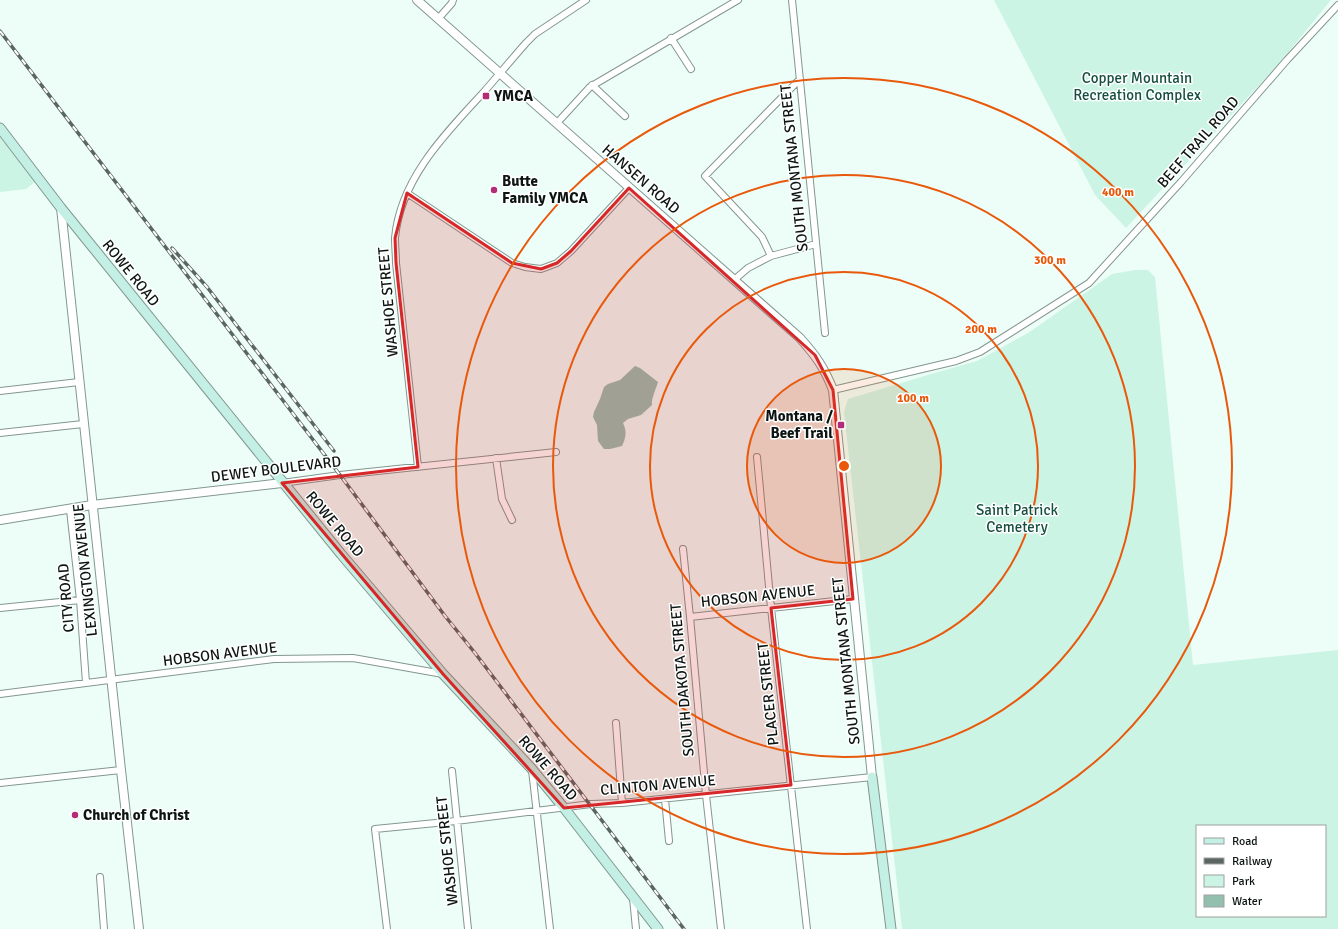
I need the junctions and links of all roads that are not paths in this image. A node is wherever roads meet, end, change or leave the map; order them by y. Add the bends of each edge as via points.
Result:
1 (418, 0) edge
2 (453, 0) edge
3 (586, 0) edge
4 (738, 0) edge
5 (792, 0) edge
6 (1338, 5) edge
7 (438, 19) junction
8 (672, 38) junction
9 (691, 69) dead end
10 (501, 73) junction
11 (800, 79) junction
12 (592, 85) junction
13 (625, 116) dead end
14 (557, 123) junction
15 (0, 128) edge
16 (628, 188) junction
17 (407, 193) junction
18 (60, 208) junction
19 (816, 244) junction
20 (771, 256) junction
21 (734, 280) junction
22 (825, 333) dead end
23 (79, 382) junction
24 (833, 390) junction
25 (0, 391) edge
26 (83, 424) junction
27 (0, 433) edge
28 (556, 452) dead end
29 (757, 457) dead end
30 (496, 458) junction
31 (418, 467) junction
32 (282, 483) junction
33 (92, 505) junction
34 (70, 510) junction
35 (0, 520) edge
36 (512, 520) dead end
37 (682, 549) dead end
38 (853, 599) junction
39 (80, 600) junction
40 (0, 608) edge
41 (771, 608) junction
42 (690, 617) junction
43 (443, 674) junction
44 (111, 680) junction
45 (86, 683) junction
46 (0, 694) edge
47 (616, 723) dead end
48 (531, 768) junction
49 (121, 770) junction
50 (452, 771) dead end
51 (872, 777) junction
52 (0, 783) edge
53 (791, 785) junction
54 (706, 794) junction
55 (665, 799) junction
56 (622, 803) junction
57 (564, 808) junction
58 (536, 812) junction
59 (456, 821) junction
60 (669, 841) dead end
61 (100, 877) dead end
62 (632, 894) junction
63 (104, 929) edge
64 (139, 929) edge
65 (386, 929) edge
66 (468, 929) edge
67 (550, 929) edge
68 (636, 929) edge
69 (658, 929) edge
70 (721, 929) edge
71 (807, 929) edge
72 (891, 929) edge

1 - 7 street, HANSEN ROAD
2 - 7 street
3 - 10 street via 535,34
4 - 8 street
5 - 11 street, SOUTH MONTANA STREET
6 - 24 street, BEEF TRAIL ROAD via 1089,283 980,352 956,361
7 - 10 street, HANSEN ROAD
8 - 9 street
8 - 12 street
10 - 14 street, HANSEN ROAD
10 - 17 street, WASHOE STREET via 445,134 422,164
11 - 19 street, SOUTH MONTANA STREET
11 - 20 street via 705,176 762,237
12 - 13 street
12 - 14 street
14 - 16 street, HANSEN ROAD
15 - 18 main road, ROWE ROAD
16 - 17 street via 571,251 557,263 541,269 512,263
16 - 21 street, HANSEN ROAD
17 - 31 street, WASHOE STREET via 395,238 396,263
18 - 23 street, LEXINGTON AVENUE
18 - 32 main road, ROWE ROAD
19 - 20 street
19 - 22 street, SOUTH MONTANA STREET
20 - 21 street via 748,268
21 - 24 street, HANSEN ROAD via 800,338 815,355
23 - 25 street
23 - 26 street, LEXINGTON AVENUE
24 - 38 street, SOUTH MONTANA STREET
26 - 27 street
26 - 33 street, LEXINGTON AVENUE
28 - 30 street, DEWEY BOULEVARD
29 - 41 street, PLACER STREET
30 - 31 street, DEWEY BOULEVARD
30 - 36 street via 502,499
31 - 32 street, DEWEY BOULEVARD
32 - 33 street, DEWEY BOULEVARD
32 - 43 main road, ROWE ROAD
33 - 34 street, DEWEY BOULEVARD
33 - 44 street, LEXINGTON AVENUE
34 - 35 street, DEWEY BOULEVARD
34 - 39 street, CITY ROAD
37 - 42 street, SOUTH DAKOTA STREET
38 - 41 street, HOBSON AVENUE
38 - 51 street, SOUTH MONTANA STREET
39 - 40 street
39 - 45 street, CITY ROAD
41 - 42 street, HOBSON AVENUE
41 - 53 street, PLACER STREET
42 - 54 street, SOUTH DAKOTA STREET
43 - 44 street, HOBSON AVENUE via 353,658 274,659
43 - 48 main road, ROWE ROAD
44 - 45 street, HOBSON AVENUE
44 - 49 street, LEXINGTON AVENUE
45 - 46 street, HOBSON AVENUE
47 - 56 street
48 - 57 main road, ROWE ROAD
48 - 58 street
49 - 52 street
49 - 64 street, LEXINGTON AVENUE
50 - 59 street, WASHOE STREET
51 - 53 street, CLINTON AVENUE
51 - 72 main road, SOUTH MONTANA STREET
53 - 54 street, CLINTON AVENUE
53 - 71 street, PLACER STREET
54 - 55 street, CLINTON AVENUE
54 - 70 street, SOUTH DAKOTA STREET
55 - 56 street, CLINTON AVENUE
55 - 60 street
56 - 57 street, CLINTON AVENUE
57 - 58 street, CLINTON AVENUE
57 - 62 main road, ROWE ROAD
58 - 59 street, CLINTON AVENUE
58 - 67 street
59 - 65 street, CLINTON AVENUE via 374,829
59 - 66 street, WASHOE STREET
61 - 63 street
62 - 68 street
62 - 69 main road, ROWE ROAD

